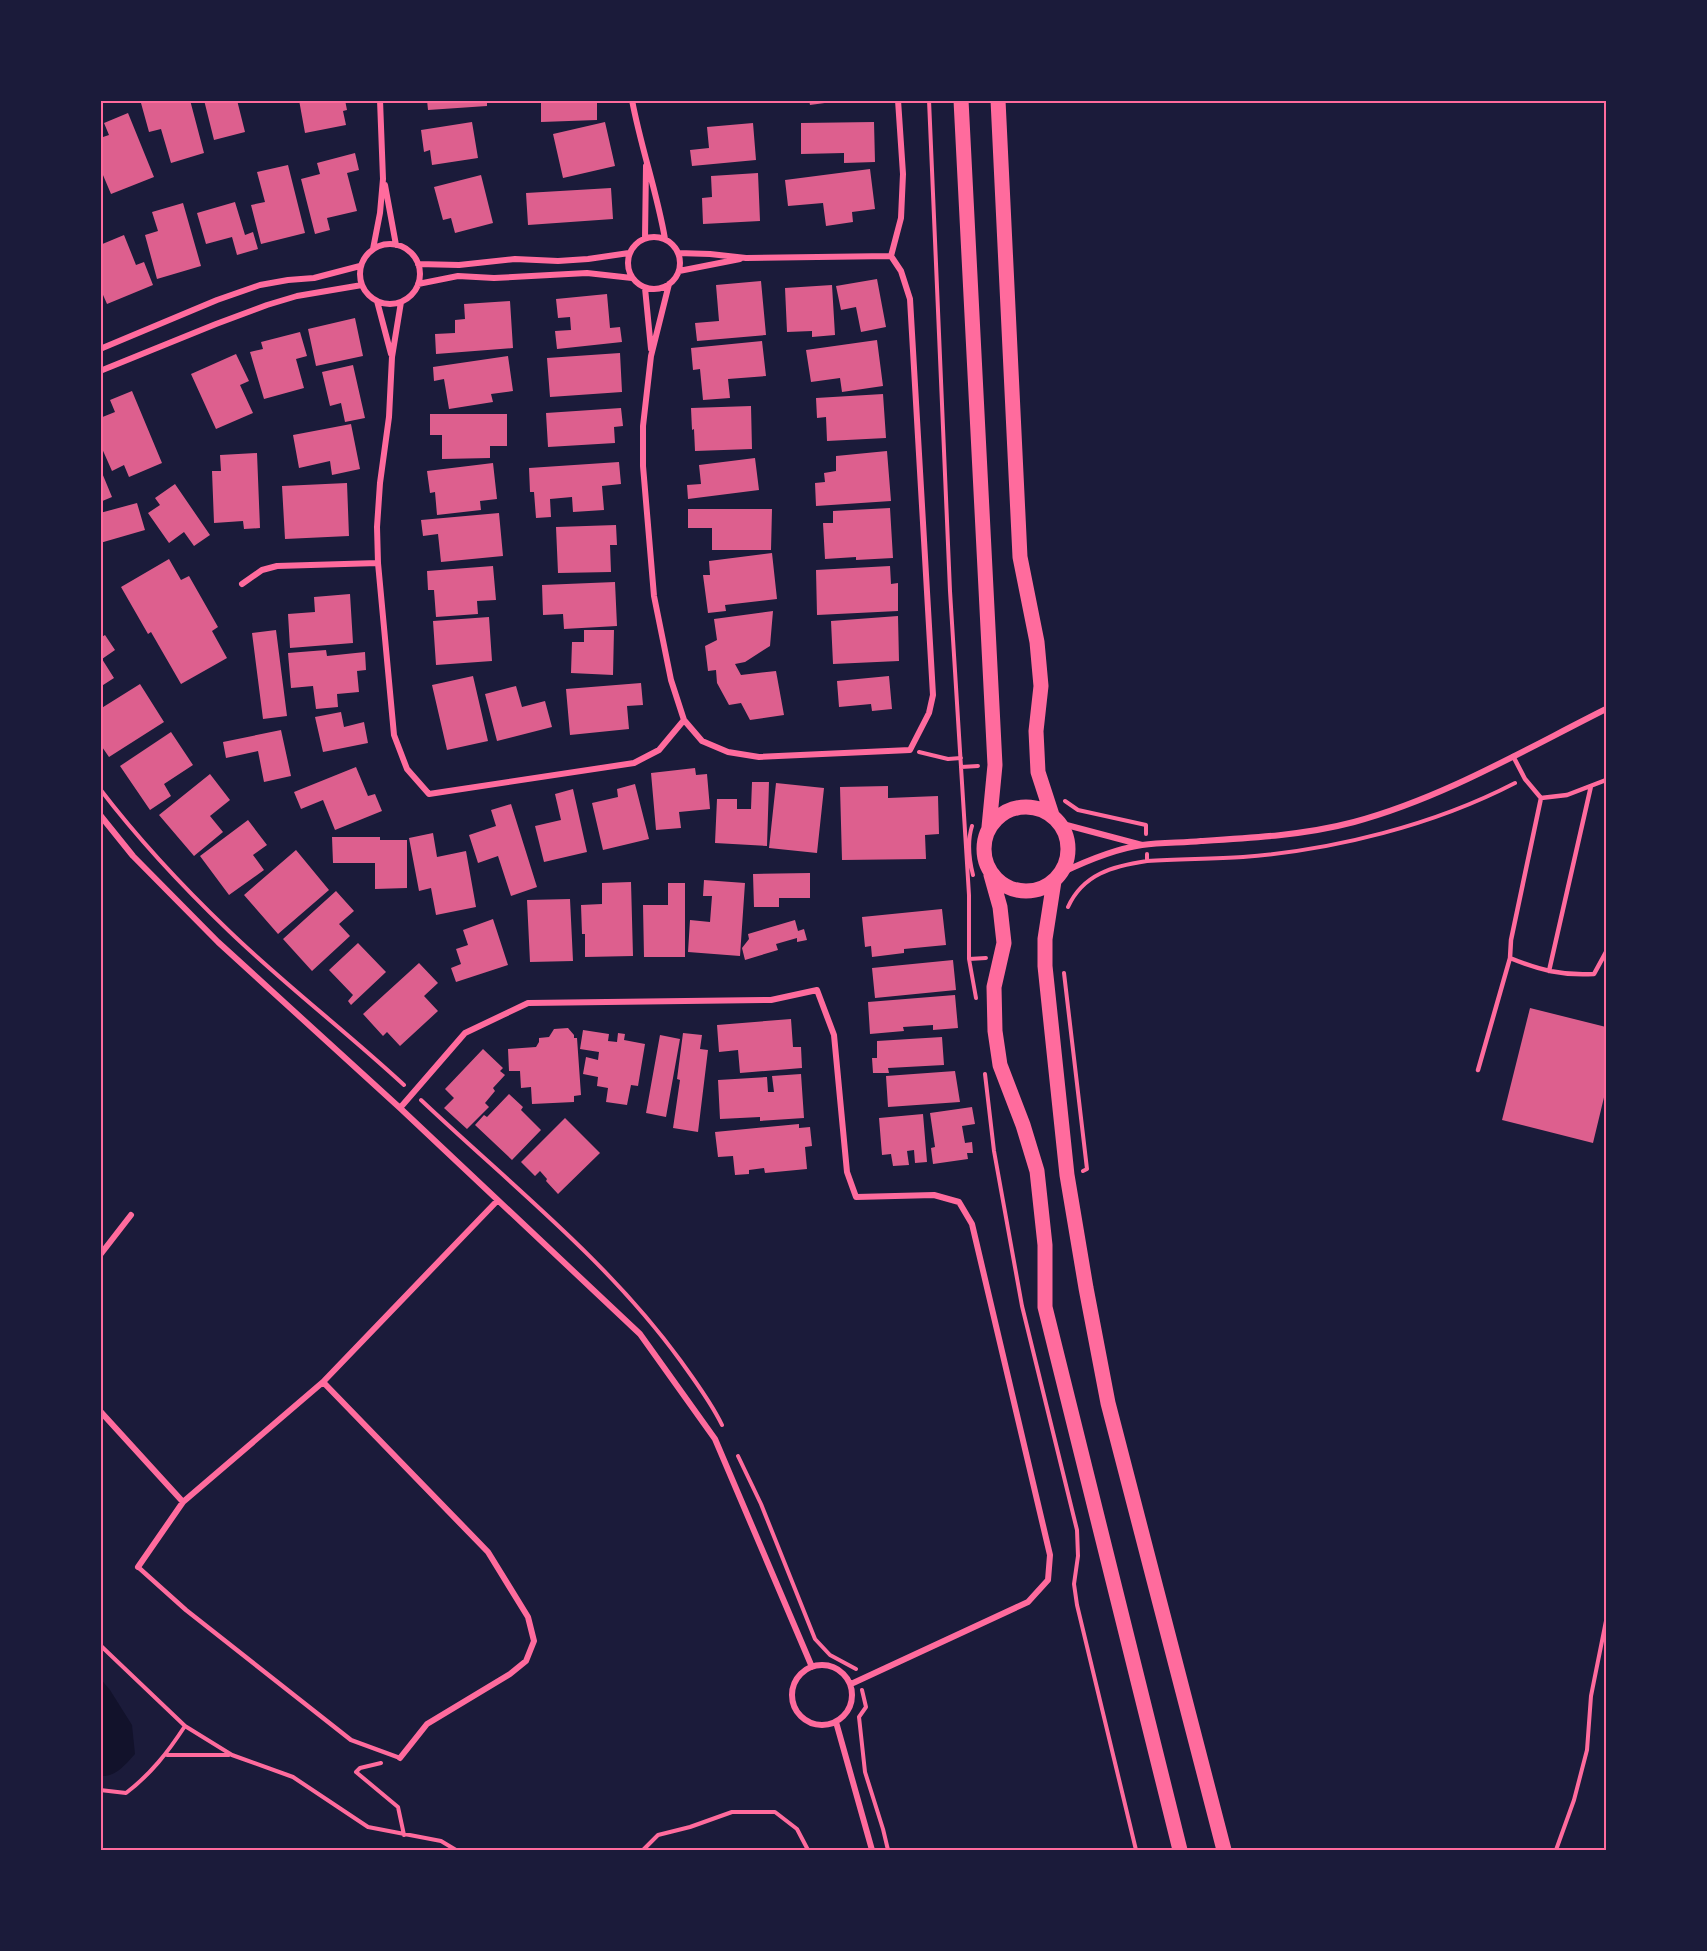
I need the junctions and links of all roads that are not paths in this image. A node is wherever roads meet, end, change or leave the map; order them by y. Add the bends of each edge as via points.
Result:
1 (380, 100) edge
2 (632, 100) edge
3 (898, 100) edge
4 (960, 100) edge
5 (998, 100) edge
6 (646, 165) junction
7 (383, 179) junction
8 (645, 238) junction
9 (665, 239) junction
10 (396, 245) junction
11 (373, 249) junction
12 (678, 252) junction
13 (629, 253) junction
14 (891, 256) junction
15 (746, 258) junction
16 (418, 264) junction
17 (360, 266) junction
18 (679, 271) junction
19 (632, 278) junction
20 (418, 284) junction
21 (362, 285) junction
22 (669, 285) junction
23 (645, 288) junction
24 (377, 301) junction
25 (401, 302) junction
26 (100, 349) edge
27 (651, 356) junction
28 (392, 357) junction
29 (100, 371) edge
30 (378, 563) junction
31 (242, 584) dead end
32 (1606, 709) edge
33 (684, 720) junction
34 (1513, 756) junction
35 (1606, 780) edge
36 (1591, 786) junction
37 (1541, 798) junction
38 (100, 815) edge
39 (1055, 819) junction
40 (989, 827) junction
41 (1142, 845) junction
42 (991, 875) junction
43 (1057, 877) junction
44 (1606, 952) edge
45 (1510, 958) junction
46 (1549, 971) junction
47 (1478, 1070) dead end
48 (400, 1108) junction
49 (497, 1201) junction
50 (131, 1215) dead end
51 (100, 1255) edge
52 (324, 1382) junction
53 (100, 1411) edge
54 (183, 1502) junction
55 (138, 1567) joint
56 (812, 1667) junction
57 (851, 1684) junction
58 (836, 1722) junction
59 (400, 1758) joint
60 (872, 1851) edge
61 (1180, 1851) edge
62 (1224, 1851) edge

1 - 7 street
2 - 6 street
3 - 14 street via 903,174 901,218
4 - 40 main road via 996,765
5 - 39 main road via 1020,557 1037,642 1041,686 1036,731 1038,772
6 - 8 street
6 - 9 street via 652,176
7 - 10 street
7 - 11 street
8 - 9 street
8 - 13 street
9 - 12 street
10 - 11 street via 384,244
10 - 16 street via 411,253
11 - 17 street
12 - 15 street
12 - 18 street
13 - 16 street via 558,261
13 - 19 street
14 - 15 street
14 - 33 street via 901,271 910,299 933,695 929,713 910,750 759,758 702,741
15 - 18 street
16 - 20 street
17 - 21 street
17 - 26 street via 314,278 260,285
18 - 22 street
19 - 20 street via 586,273 458,276
19 - 23 street
20 - 25 street via 412,295
21 - 24 street
21 - 29 street via 267,305
22 - 23 street
22 - 27 street
23 - 27 street
24 - 25 street
24 - 28 street
25 - 28 street
27 - 33 street via 643,426 649,547 654,596 671,680
28 - 30 street via 376,527
30 - 31 street via 277,566 262,570
30 - 33 street via 394,735 407,769 429,794 634,763 659,750
32 - 34 street
34 - 37 lane
34 - 41 street via 1422,800 1353,822 1241,839
35 - 36 lane
36 - 37 lane via 1567,795
36 - 46 lane
37 - 45 lane
38 - 48 street via 133,856 218,942
39 - 40 main road via 1039,809 1025,807 1011,809
39 - 41 street
39 - 43 main road via 1066,834 1069,848 1067,861
40 - 42 main road via 983,851
41 - 43 street via 1085,862
42 - 43 main road via 1014,890 1028,892 1042,889
42 - 61 main road via 1004,943 994,987 995,1031 1000,1065 1036,1171 1045,1245 1045,1307
43 - 62 main road via 1045,939 1046,977 1067,1175 1086,1288 1108,1403
44 - 46 lane via 1594,975
45 - 46 lane
45 - 47 lane
48 - 49 street
48 - 57 street via 465,1033 528,1003 771,1000 817,990 834,1035 847,1172 856,1197 934,1195 958,1202 972,1224 1050,1555 1048,1580 1028,1602
49 - 52 street
49 - 56 street via 640,1334 715,1439
50 - 51 street
52 - 54 street
52 - 59 street via 488,1552 528,1617 534,1641 526,1661 426,1724
53 - 54 street
54 - 55 street
55 - 59 lane via 186,1610 351,1740
56 - 57 street via 832,1667
56 - 58 street via 796,1680 792,1690 796,1710 816,1725
57 - 58 street via 851,1705
58 - 60 street

